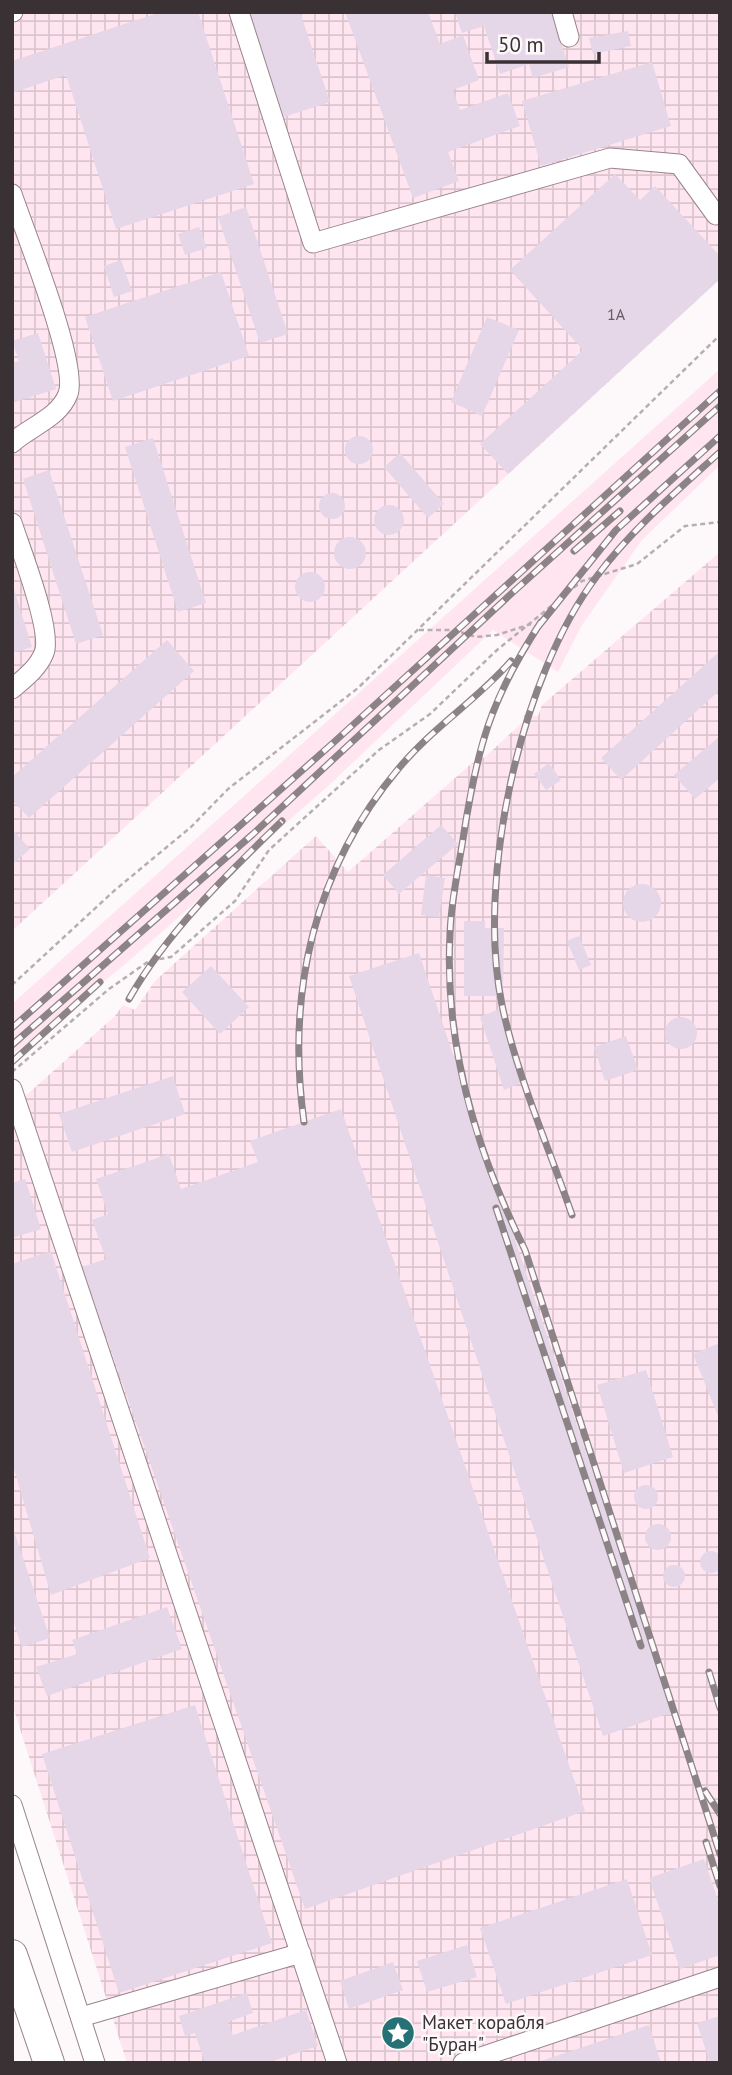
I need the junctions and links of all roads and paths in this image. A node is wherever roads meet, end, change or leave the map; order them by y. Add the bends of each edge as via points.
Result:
1 (239, 12) edge
2 (562, 12) edge
3 (569, 37) dead end
4 (12, 194) edge
5 (716, 215) dead end
6 (720, 335) edge
7 (12, 443) edge
8 (720, 522) edge
9 (12, 523) edge
10 (533, 623) junction
11 (419, 630) junction
12 (12, 689) edge
13 (12, 985) edge
14 (12, 1072) edge
15 (12, 1089) edge
16 (12, 1805) edge
17 (301, 1953) junction
18 (12, 1955) edge
19 (720, 1977) edge
20 (81, 2017) junction
21 (48, 2063) edge
22 (96, 2063) edge
23 (337, 2063) edge
24 (463, 2063) edge

1 - 5 street via 313,243 610,158 679,164
2 - 3 street
4 - 7 street via 67,359 68,394 52,416 25,430
6 - 11 path
8 - 10 path via 685,526 637,564 582,581
9 - 12 street via 43,621 46,650 34,670
10 - 11 path via 476,637 454,630
10 - 14 path via 497,650 430,714 379,750 269,850 235,901 171,957 149,961 108,989
11 - 13 path via 358,688 228,789
15 - 17 street
16 - 20 street
17 - 20 street
17 - 23 street
18 - 21 highway
19 - 24 street
20 - 22 street

